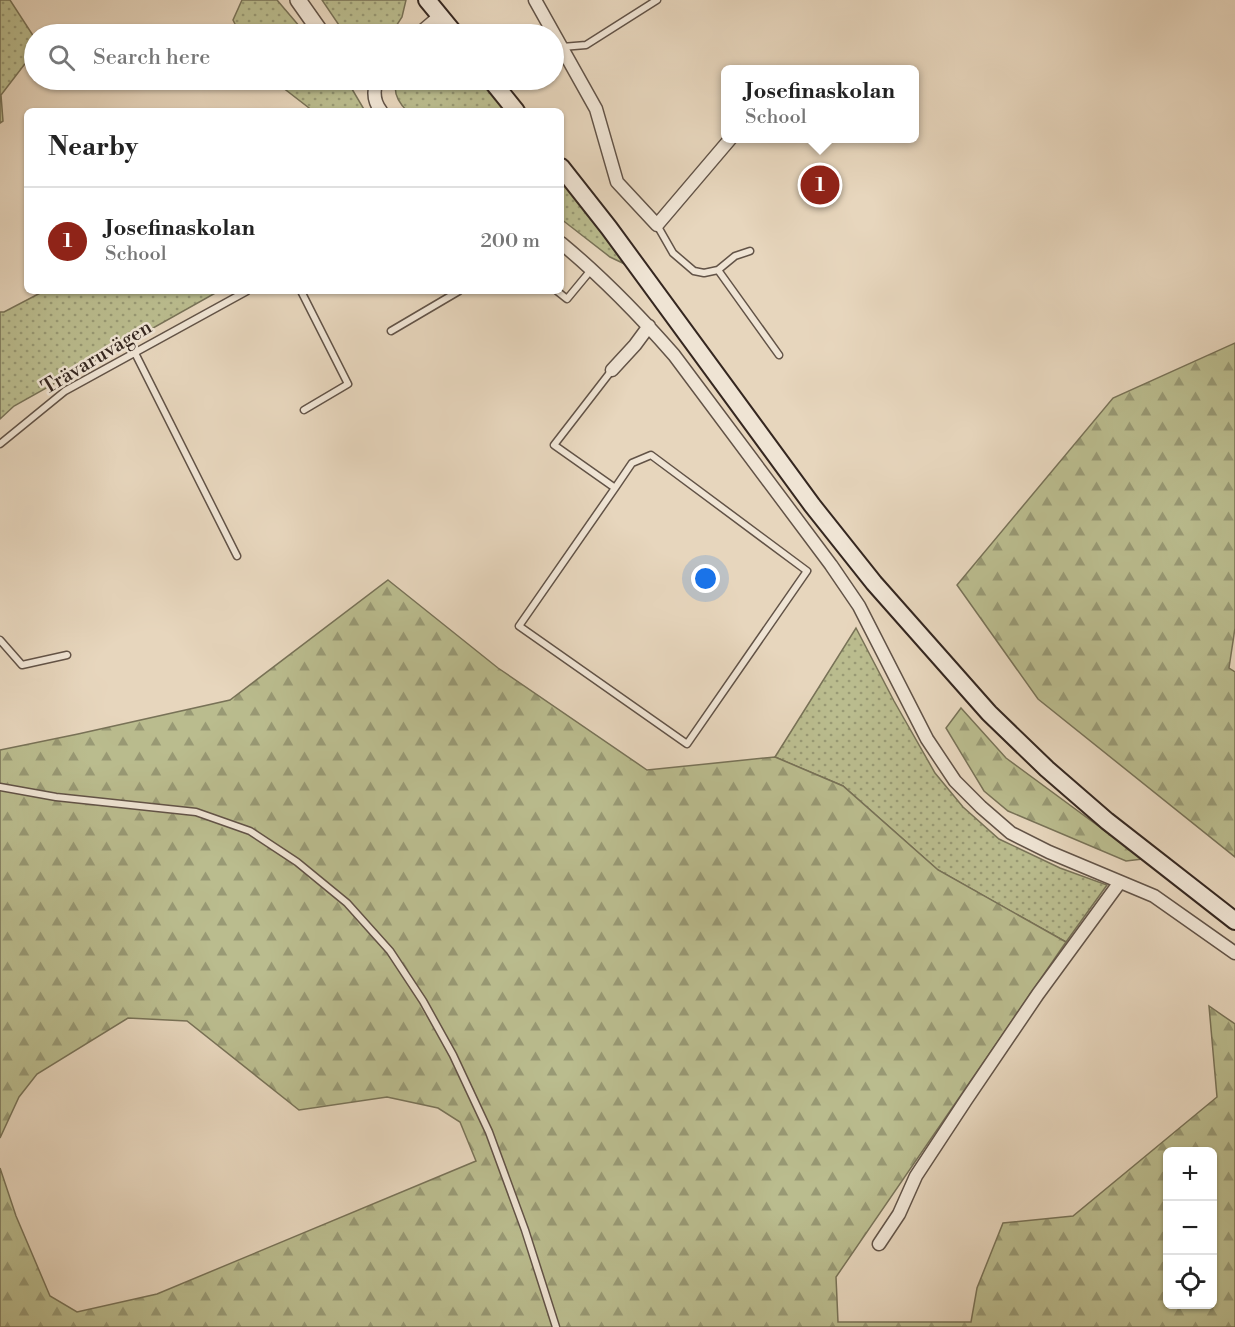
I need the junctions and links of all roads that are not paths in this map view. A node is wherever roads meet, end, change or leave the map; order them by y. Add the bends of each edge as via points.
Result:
1 (298, 0) edge
2 (427, 0) edge
3 (534, 0) edge
4 (657, 0) edge
5 (441, 17) junction
6 (315, 24) edge
7 (433, 24) edge
8 (447, 24) edge
9 (548, 24) edge
10 (564, 47) edge
11 (564, 52) edge
12 (374, 90) edge
13 (499, 90) edge
14 (379, 108) edge
15 (514, 108) edge
16 (727, 143) edge
17 (564, 171) edge
18 (657, 225) junction
19 (564, 246) edge
20 (750, 251) dead end
21 (592, 269) junction
22 (718, 270) junction
23 (242, 294) edge
24 (303, 294) edge
25 (454, 294) edge
26 (561, 294) edge
27 (649, 326) junction
28 (391, 331) dead end
29 (135, 353) junction
30 (779, 355) dead end
31 (612, 370) joint
32 (304, 410) dead end
33 (0, 444) edge
34 (615, 488) junction
35 (237, 556) dead end
36 (0, 640) edge
37 (67, 655) dead end
38 (0, 787) edge
39 (1120, 882) junction
40 (1235, 921) edge
41 (1235, 953) edge
42 (879, 1244) dead end
43 (556, 1327) edge

1 - 6 street
2 - 5 main road
3 - 9 street
4 - 10 lane via 586,45
5 - 7 street
5 - 8 main road
11 - 18 street via 596,110 617,182
12 - 14 street
13 - 15 main road
16 - 18 street
17 - 40 main road via 812,505 874,583 988,712 1107,821
18 - 22 lane via 673,253 694,271
19 - 21 street
20 - 22 lane via 735,256
21 - 26 lane via 567,299
21 - 27 street
22 - 30 lane
23 - 29 lane, Trävaruvägen
24 - 32 lane via 348,384
25 - 28 lane
27 - 31 street
27 - 39 street via 859,606 927,739 956,781 1011,833
29 - 33 lane, Trävaruvägen via 65,391
29 - 35 lane
31 - 34 lane via 554,445
34 - 34 lane via 519,626 687,744 807,571 651,456 632,463
36 - 37 lane via 22,665
38 - 43 lane via 196,812 250,831 297,862 347,903 390,951 453,1055 489,1132
39 - 41 street via 1154,896
39 - 42 street via 966,1100 916,1176 899,1214

